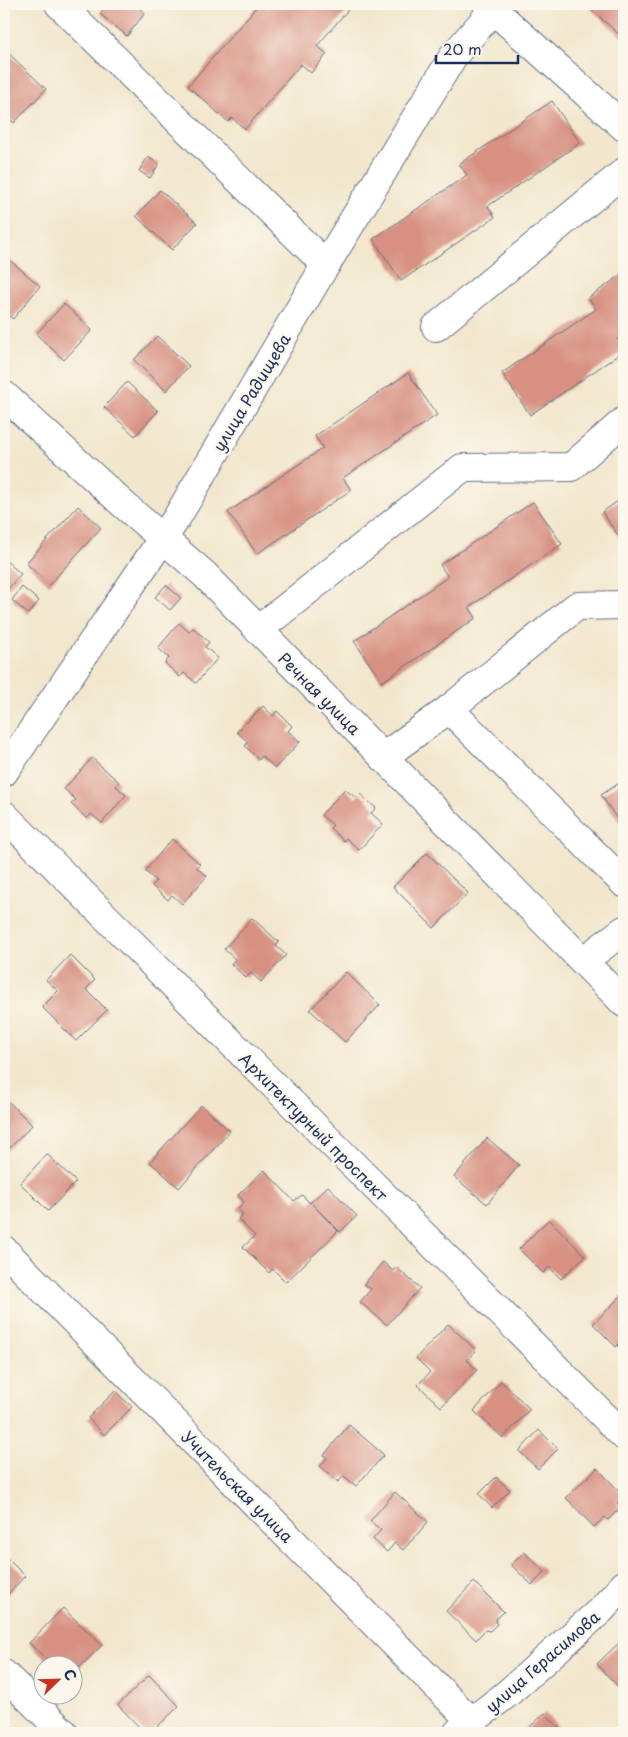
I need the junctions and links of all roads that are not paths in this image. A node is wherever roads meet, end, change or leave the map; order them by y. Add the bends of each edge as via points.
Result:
1 (60, 4) edge
2 (491, 7) edge
3 (624, 127) edge
4 (624, 172) edge
5 (326, 265) junction
6 (436, 327) dead end
7 (4, 395) edge
8 (624, 421) edge
9 (163, 539) junction
10 (624, 605) edge
11 (258, 630) junction
12 (449, 708) junction
13 (384, 757) junction
14 (4, 772) edge
15 (4, 816) edge
16 (624, 883) edge
17 (624, 930) edge
18 (583, 961) junction
19 (624, 1003) edge
20 (4, 1250) edge
21 (624, 1436) edge
22 (624, 1585) edge
23 (4, 1674) edge
24 (464, 1728) edge
25 (64, 1733) edge

1 - 5 street
2 - 3 street
2 - 5 street, улица Радищева via 454,55
4 - 6 street
5 - 9 street, улица Радищева
7 - 9 street, Речная улица
8 - 11 street via 571,467 462,468
9 - 11 street, Речная улица via 204,574
9 - 14 street, улица Радищева
10 - 12 street via 577,606
11 - 13 street, Речная улица
12 - 13 street
12 - 16 street
13 - 18 street, Речная улица
15 - 21 street, Архитектурный проспект
17 - 18 street
18 - 19 street, Речная улица
20 - 24 street, Учительская улица
22 - 24 street, улица Герасимова via 601,1610
23 - 25 street

